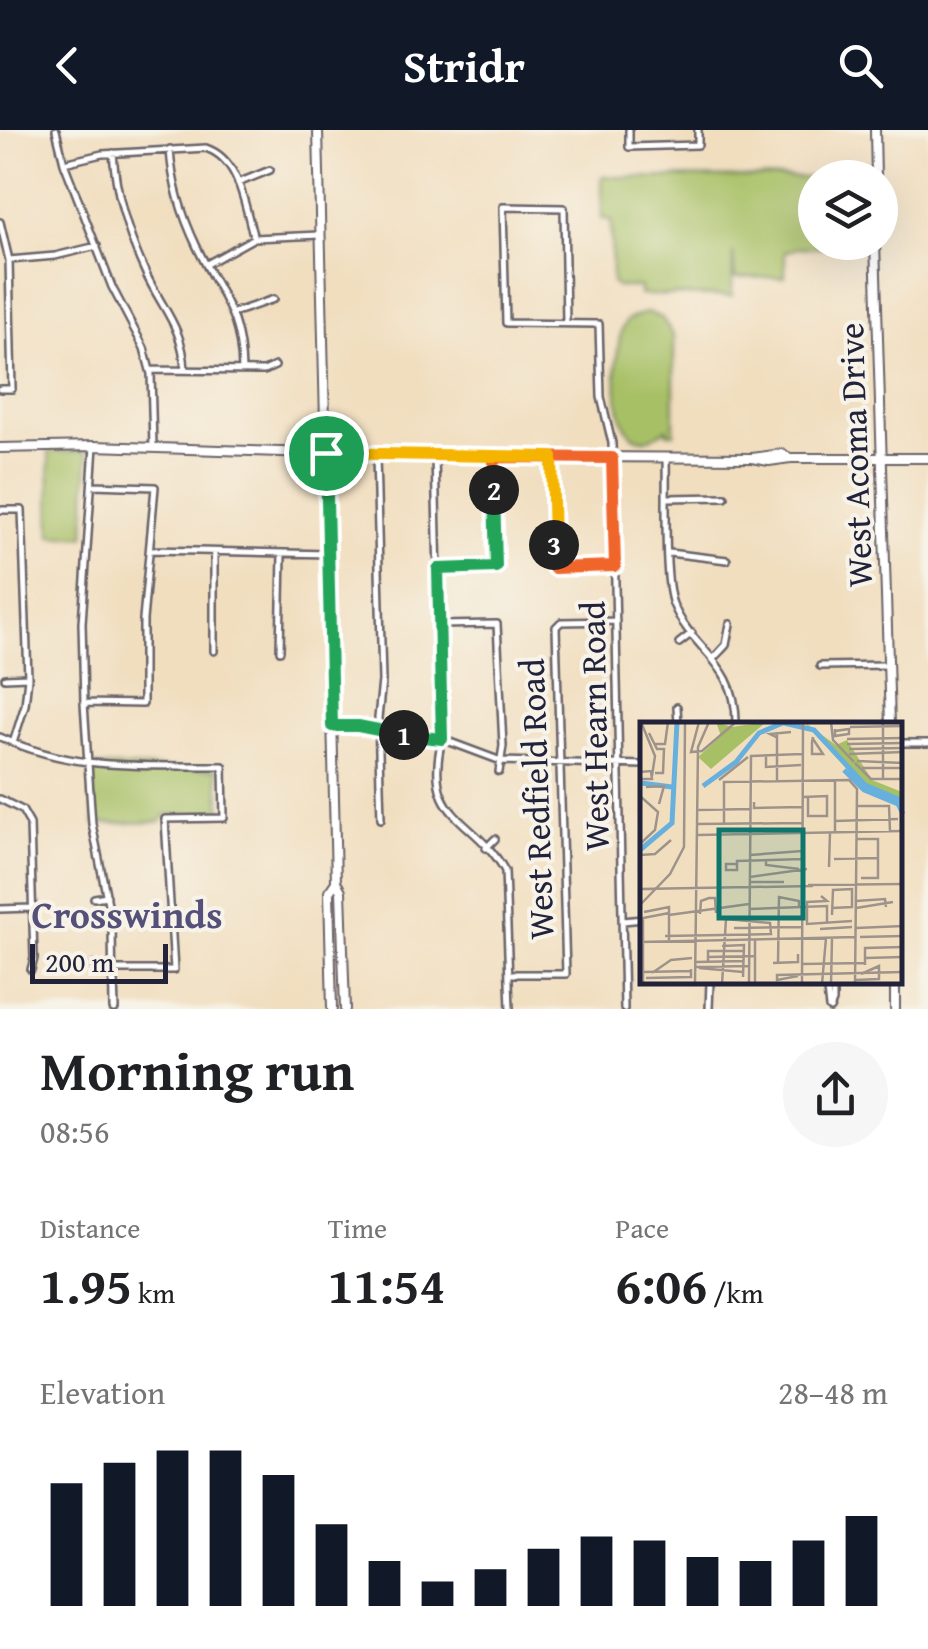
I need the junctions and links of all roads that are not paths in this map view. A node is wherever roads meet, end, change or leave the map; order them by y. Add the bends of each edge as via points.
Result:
1 (56, 130) edge
2 (318, 130) edge
3 (629, 130) edge
4 (698, 130) edge
5 (875, 130) edge
6 (170, 150) junction
7 (113, 153) junction
8 (876, 160) edge
9 (64, 163) junction
10 (270, 170) dead end
11 (238, 183) junction
12 (0, 222) edge
13 (320, 235) junction
14 (254, 238) junction
15 (97, 246) junction
16 (9, 260) junction
17 (876, 260) edge
18 (207, 264) junction
19 (274, 299) dead end
20 (234, 312) junction
21 (566, 324) junction
22 (274, 366) dead end
23 (150, 370) junction
24 (185, 370) junction
25 (242, 371) junction
26 (0, 390) edge
27 (94, 446) junction
28 (152, 447) junction
29 (0, 448) edge
30 (326, 453) junction
31 (376, 456) junction
32 (435, 456) junction
33 (494, 457) junction
34 (552, 457) junction
35 (612, 458) junction
36 (666, 458) junction
37 (881, 458) junction
38 (928, 458) edge
39 (93, 485) junction
40 (667, 498) junction
41 (725, 498) dead end
42 (0, 510) edge
43 (150, 550) junction
44 (214, 553) junction
45 (282, 554) junction
46 (328, 554) junction
47 (669, 554) junction
48 (727, 560) dead end
49 (615, 566) junction
50 (438, 569) junction
51 (616, 621) junction
52 (730, 624) dead end
53 (439, 625) junction
54 (693, 633) junction
55 (679, 643) dead end
56 (214, 651) dead end
57 (280, 651) dead end
58 (714, 658) junction
59 (889, 665) junction
60 (820, 666) dead end
61 (28, 677) junction
62 (6, 678) dead end
63 (84, 703) junction
64 (677, 707) dead end
65 (678, 722) edge
66 (736, 722) edge
67 (890, 722) edge
68 (332, 726) junction
69 (379, 730) junction
70 (0, 737) edge
71 (442, 739) junction
72 (13, 743) junction
73 (502, 760) junction
74 (559, 763) junction
75 (87, 764) junction
76 (620, 764) junction
77 (640, 765) edge
78 (499, 772) dead end
79 (0, 799) edge
80 (381, 819) dead end
81 (495, 839) dead end
82 (486, 848) junction
83 (336, 882) junction
84 (107, 896) junction
85 (94, 898) dead end
86 (0, 908) edge
87 (32, 908) junction
88 (640, 919) edge
89 (623, 921) junction
90 (93, 966) dead end
91 (31, 970) dead end
92 (113, 971) junction
93 (509, 974) junction
94 (710, 984) edge
95 (896, 984) edge
96 (114, 1009) edge
97 (332, 1009) edge
98 (345, 1009) edge
99 (510, 1009) edge
100 (624, 1009) edge
101 (709, 1009) edge
102 (894, 1009) edge

1 - 9 street
2 - 13 street
3 - 4 street via 629,147 698,145
5 - 8 street
6 - 7 street
6 - 11 street via 206,148 226,157
6 - 18 street via 175,192
7 - 9 street
7 - 24 street via 128,225 146,275 181,334
9 - 15 street
10 - 11 street
11 - 14 street
12 - 16 street
13 - 14 street
13 - 30 street
14 - 18 street
15 - 16 street
15 - 23 street
16 - 26 street via 12,389
17 - 37 street, West Acoma Drive
18 - 20 street
19 - 20 street
20 - 25 street
21 - 21 street via 564,208 503,208 506,323
21 - 35 street, West Hearn Road via 599,324 601,397
22 - 25 street
23 - 24 street
23 - 28 street
24 - 25 street
27 - 28 street
27 - 29 street
27 - 39 street
28 - 30 street
30 - 31 street
30 - 46 street
31 - 32 street
31 - 69 street
32 - 33 street
32 - 50 street
33 - 34 street
33 - 50 street via 496,567
34 - 35 street
34 - 49 street via 554,568
35 - 36 street
35 - 49 street, West Hearn Road
36 - 37 street
36 - 40 street
37 - 38 street
37 - 59 street, West Acoma Drive
39 - 43 street via 155,486
39 - 63 street via 83,593
40 - 41 street
40 - 47 street
42 - 61 street via 22,510
43 - 44 street
43 - 63 street via 143,704
44 - 45 street
44 - 56 street
45 - 46 street
45 - 57 street
46 - 68 street
47 - 48 street
47 - 54 street via 674,605
49 - 51 street, West Hearn Road
50 - 53 street
51 - 74 street, West Redfield Road via 558,623
51 - 76 street, West Hearn Road
52 - 58 street via 726,645
53 - 71 street
53 - 73 street via 497,624
54 - 55 street
54 - 58 street
58 - 66 street via 732,688
59 - 60 street
59 - 67 street, West Acoma Drive
61 - 62 street
61 - 72 street
63 - 75 street
64 - 65 street
68 - 69 street
68 - 83 street
69 - 71 street
69 - 80 street
70 - 72 street
71 - 73 street
71 - 82 street via 442,795
72 - 75 street
73 - 74 street
73 - 78 street
74 - 76 street
74 - 93 street, West Redfield Road via 566,974
75 - 84 street
75 - 92 street via 223,766 224,818 165,820 174,970
76 - 77 street
76 - 89 street, West Hearn Road
79 - 87 street via 26,814
81 - 82 street
82 - 93 street via 507,878
83 - 97 street via 329,892
83 - 98 street
84 - 85 street
84 - 92 street
86 - 87 street
87 - 91 street
88 - 89 street
89 - 100 street, West Hearn Road
90 - 92 street
92 - 96 street
93 - 99 street
94 - 101 street
95 - 102 street

